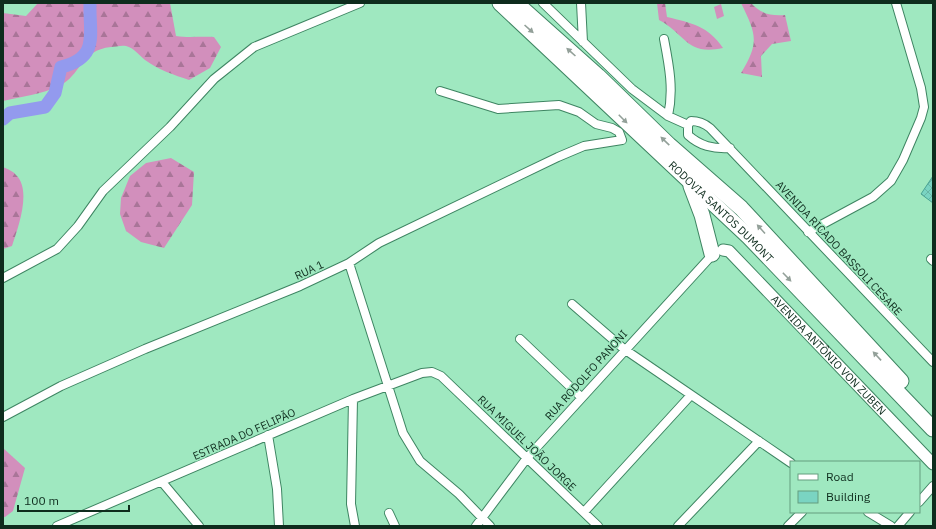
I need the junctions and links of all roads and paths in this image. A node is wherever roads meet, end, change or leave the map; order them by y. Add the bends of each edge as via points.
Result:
1 (360, 3) edge
2 (500, 3) edge
3 (516, 3) edge
4 (543, 3) edge
5 (581, 3) edge
6 (896, 3) edge
7 (664, 39) dead end
8 (583, 42) junction
9 (440, 91) dead end
10 (668, 116) junction
11 (688, 125) junction
12 (730, 148) junction
13 (688, 180) junction
14 (808, 232) junction
15 (717, 252) junction
16 (349, 263) junction
17 (3, 278) edge
18 (572, 304) dead end
19 (520, 339) dead end
20 (624, 349) junction
21 (933, 362) edge
22 (441, 376) joint
23 (388, 387) junction
24 (691, 395) junction
25 (581, 397) junction
26 (353, 399) junction
27 (933, 415) edge
28 (3, 417) edge
29 (933, 430) edge
30 (268, 435) junction
31 (759, 441) junction
32 (527, 458) junction
33 (790, 462) edge
34 (933, 464) edge
35 (162, 482) junction
36 (933, 486) edge
37 (920, 501) edge
38 (584, 512) junction
39 (389, 513) dead end
40 (801, 513) edge
41 (870, 513) edge
42 (909, 513) edge
43 (482, 518) junction
44 (57, 526) edge
45 (199, 526) edge
46 (280, 526) edge
47 (355, 526) edge
48 (395, 526) edge
49 (476, 526) edge
50 (490, 526) edge
51 (598, 526) edge
52 (678, 526) edge
53 (788, 526) edge
54 (891, 526) edge
55 (898, 526) edge

1 - 17 street via 254,46 214,79 170,127 103,191 78,226 57,249
2 -> 13 highway, RODOVIA SANTOS DUMONT via 587,82
27 -> 3 highway, RODOVIA SANTOS DUMONT via 741,208
4 - 8 street
5 - 8 street
6 - 14 street via 918,76 924,107 903,160 891,182 873,197
7 - 10 street via 670,70 672,102
8 - 10 street via 632,89
9 - 16 street, RUA 1 via 498,109 559,105 579,112 596,124 612,128 619,132 622,140 584,146 558,157 379,243
10 - 11 street
11 - 12 street, AVENIDA RICADO BASSOLI CESARE via 691,121 704,123
11 - 12 street via 688,135 698,144
12 - 14 street, AVENIDA RICADO BASSOLI CESARE
13 - 15 highway via 702,215 716,234
13 -> 29 highway, RODOVIA SANTOS DUMONT via 749,237
14 - 21 street, AVENIDA RICADO BASSOLI CESARE
15 - 20 street, RUA RODOLFO PANONI
15 - 34 street, AVENIDA ANTÔNIO VON ZUBEN via 729,251
16 - 23 street
16 - 28 street, RUA 1 via 60,386
18 - 20 street
19 - 25 street
20 - 24 street
20 - 25 street, RUA RODOLFO PANONI
22 - 23 street, ESTRADA DO FELIPÃO via 432,372 422,373
22 - 32 street, RUA MIGUEL JOÃO JORGE
23 - 26 street, ESTRADA DO FELIPÃO
23 - 43 street via 403,433 420,460
24 - 31 street
24 - 38 street
25 - 32 street, RUA RODOLFO PANONI
26 - 30 street, ESTRADA DO FELIPÃO
26 - 47 street via 351,504
30 - 35 street, ESTRADA DO FELIPÃO
30 - 46 street
31 - 33 street
31 - 52 street
32 - 38 street, RUA MIGUEL JOÃO JORGE
32 - 43 street, RUA RODOLFO PANONI
35 - 44 street, ESTRADA DO FELIPÃO
35 - 45 street
36 - 37 street
38 - 51 street, RUA MIGUEL JOÃO JORGE
39 - 48 street
40 - 53 street
41 - 54 street
42 - 55 street
43 - 49 street, RUA RODOLFO PANONI
43 - 50 street

